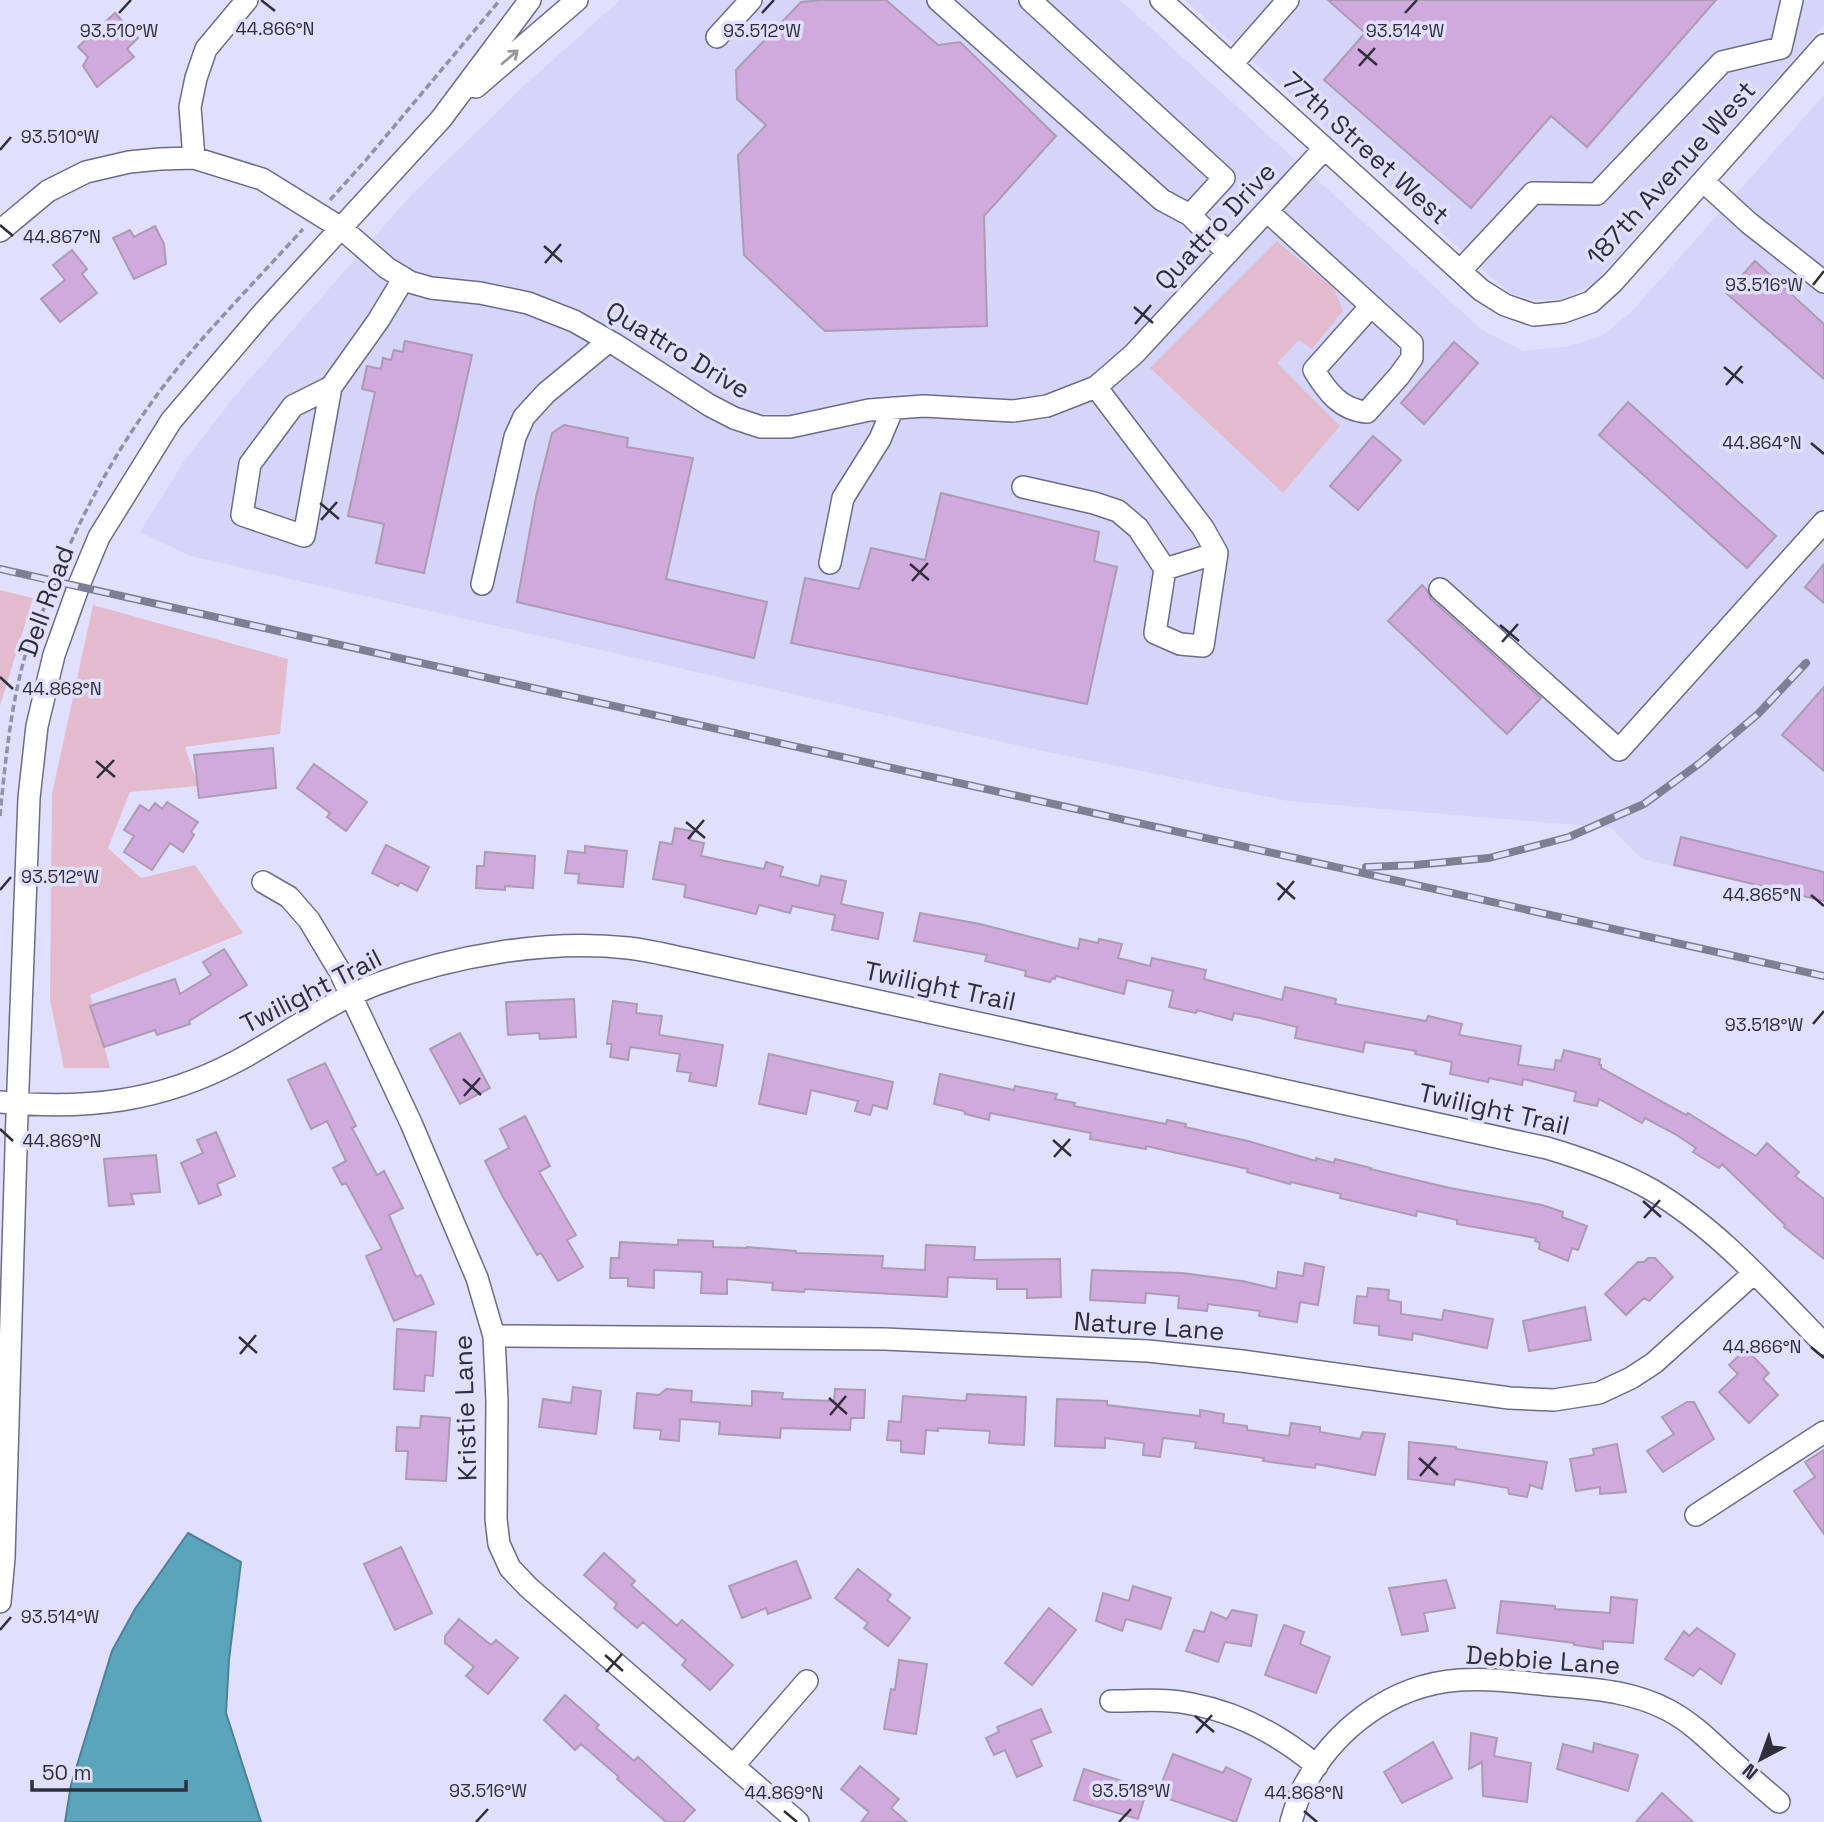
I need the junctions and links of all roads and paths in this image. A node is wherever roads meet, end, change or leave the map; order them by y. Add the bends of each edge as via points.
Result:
1 (247, 0) edge
2 (530, 0) edge
3 (577, 0) edge
4 (751, 0) edge
5 (938, 0) edge
6 (1030, 0) edge
7 (1161, 0) edge
8 (1288, 0) edge
9 (1793, 0) edge
10 (717, 37) dead end
11 (1824, 45) edge
12 (1781, 48) junction
13 (1231, 64) junction
14 (1804, 67) junction
15 (441, 119) junction
16 (1324, 149) junction
17 (194, 158) junction
18 (1703, 181) junction
19 (1267, 211) junction
20 (1189, 215) junction
21 (341, 228) junction
22 (0, 232) edge
23 (1228, 253) junction
24 (1461, 271) junction
25 (404, 278) junction
26 (1824, 282) edge
27 (1371, 306) junction
28 (1545, 314) joint
29 (609, 341) junction
30 (331, 387) junction
31 (1096, 387) junction
32 (893, 408) junction
33 (1023, 487) dead end
34 (1824, 522) edge
35 (1217, 553) junction
36 (830, 563) dead end
37 (1165, 569) junction
38 (482, 584) dead end
39 (1440, 589) dead end
40 (263, 881) dead end
41 (351, 996) junction
42 (9, 1103) edge
43 (1754, 1273) junction
44 (494, 1336) junction
45 (1824, 1344) edge
46 (1824, 1432) edge
47 (1696, 1515) dead end
48 (0, 1602) edge
49 (807, 1681) dead end
50 (1111, 1701) dead end
51 (734, 1765) junction
52 (1317, 1766) junction
53 (1779, 1802) dead end
54 (799, 1822) edge
55 (1291, 1822) edge

1 - 17 street via 206,49 196,78 190,107
2 - 15 street, Dell Road
15 -> 3 street, Dell Road
4 - 10 street
5 - 20 street via 1162,200
6 - 20 street via 1224,178
7 - 13 street, 77th Street West
8 - 13 street
9 - 12 street
11 - 14 street, 187th Avenue West
12 - 14 street
12 - 24 street via 1722,62 1597,194 1533,193
13 - 16 street, 77th Street West
14 - 18 street, 187th Avenue West
15 - 21 street, Dell Road
16 - 19 street, Quattro Drive
16 - 24 street, 77th Street West
17 - 21 street, Quattro Drive via 262,179
17 - 22 street, Quattro Drive via 129,162 86,172 48,191
18 - 26 street
18 - 28 street, 187th Avenue West via 1591,302
19 - 23 street, Quattro Drive
19 - 27 street
20 - 23 street
21 - 25 street, Quattro Drive
21 - 42 street, Dell Road via 171,421 99,537 79,585 54,655 37,726
23 - 31 street, Quattro Drive via 1134,354
24 - 28 street, 77th Street West via 1505,305
25 - 29 street, Quattro Drive via 431,288 528,303 574,320
25 - 30 street
27 - 27 street via 1412,343 1412,358 1367,412 1340,403 1314,370
29 - 32 street, Quattro Drive via 709,405 761,427 790,427
29 - 38 street via 524,417 515,437
30 - 30 street via 304,536 242,514 250,464 293,406
31 - 32 street, Quattro Drive via 1047,406 1013,411
31 - 35 street
32 - 36 street via 880,439 843,498
33 - 37 street via 1118,511 1138,528
34 - 39 street via 1619,750
35 - 37 street
35 - 37 street via 1203,646 1180,644 1155,633
40 - 41 street, Kristie Lane via 289,897 309,919
41 - 42 street, Twilight Trail via 237,1061 158,1093 73,1106
41 - 43 street, Twilight Trail via 436,965 499,952 563,946 627,948 691,960 1548,1148 1601,1165 1653,1191 1699,1222
41 - 44 street, Kristie Lane via 455,1223
42 - 48 street, Dell Road
43 - 44 street, Nature Lane via 1632,1378 1600,1393 1554,1400 1148,1351 884,1339
43 - 45 street, Twilight Trail
44 - 51 street, Kristie Lane via 496,1519 499,1544 510,1568
46 - 47 street
49 - 51 street
50 - 52 street via 1190,1703 1228,1713 1266,1729
51 - 54 street, Kristie Lane
52 - 53 street, Debbie Lane via 1348,1728 1380,1704 1417,1688 1458,1680 1497,1680 1639,1697 1694,1727
52 - 55 street, Debbie Lane

